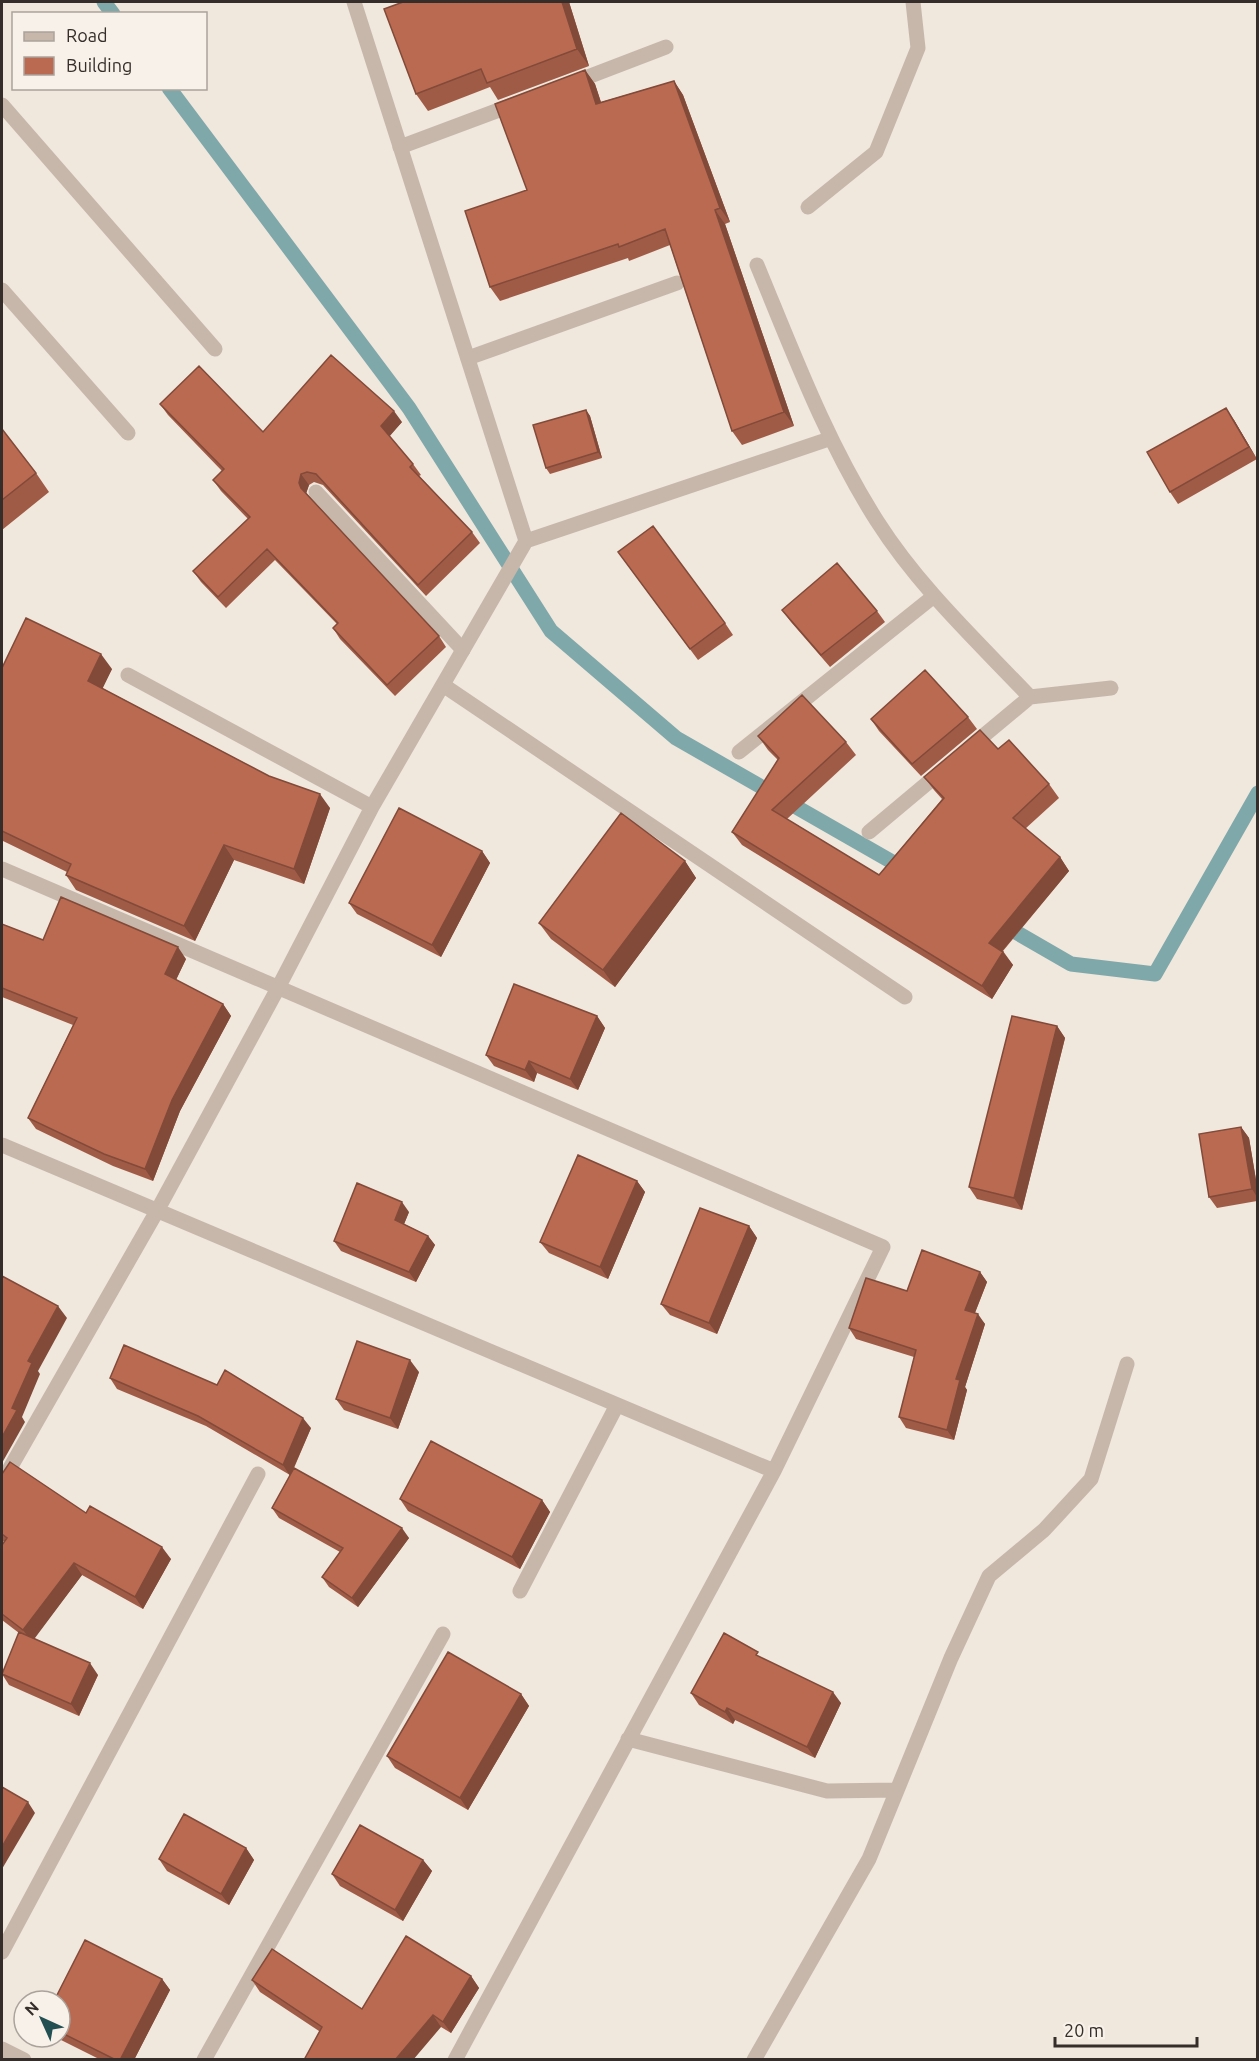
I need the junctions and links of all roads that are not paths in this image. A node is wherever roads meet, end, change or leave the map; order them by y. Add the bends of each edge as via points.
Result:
1 (354, 2) edge
2 (913, 2) edge
3 (666, 47) dead end
4 (555, 89) edge
5 (533, 97) edge
6 (2, 105) edge
7 (400, 147) junction
8 (808, 207) dead end
9 (757, 265) dead end
10 (677, 283) edge
11 (2, 290) edge
12 (215, 349) dead end
13 (468, 358) junction
14 (128, 433) dead end
15 (829, 439) junction
16 (316, 492) edge
17 (525, 544) junction
18 (934, 596) junction
19 (463, 650) junction
20 (128, 675) dead end
21 (443, 685) junction
22 (1111, 688) dead end
23 (1030, 697) junction
24 (739, 752) dead end
25 (372, 807) junction
26 (869, 832) dead end
27 (2, 869) edge
28 (278, 988) junction
29 (905, 997) dead end
30 (2, 1145) edge
31 (157, 1211) junction
32 (1127, 1364) dead end
33 (617, 1405) junction
34 (774, 1471) junction
35 (258, 1474) dead end
36 (2, 1482) edge
37 (520, 1591) dead end
38 (443, 1634) dead end
39 (628, 1739) junction
40 (897, 1790) junction
41 (2, 1952) edge
42 (2, 2049) edge
43 (24, 2060) edge
44 (204, 2060) edge
45 (455, 2060) edge
46 (754, 2060) edge

1 - 7 street
2 - 8 street via 918,48 876,152
3 - 4 street
5 - 7 street
6 - 12 street
7 - 13 street
9 - 15 street
10 - 13 street
11 - 14 street
13 - 17 street
15 - 17 street
15 - 18 street via 878,522
16 - 19 street
17 - 19 street
18 - 23 street
18 - 24 street
19 - 21 street
20 - 25 street
21 - 25 street
21 - 29 street
22 - 23 street
23 - 26 street
25 - 28 street
27 - 28 street
28 - 31 street
28 - 34 street via 883,1247
30 - 31 street
31 - 33 street
31 - 36 street
32 - 40 street via 1091,1479 1044,1530 989,1576
33 - 34 street
33 - 37 street
34 - 39 street
35 - 41 street
38 - 44 street
39 - 40 street via 827,1791
39 - 45 street
40 - 46 street via 869,1859
42 - 43 street

